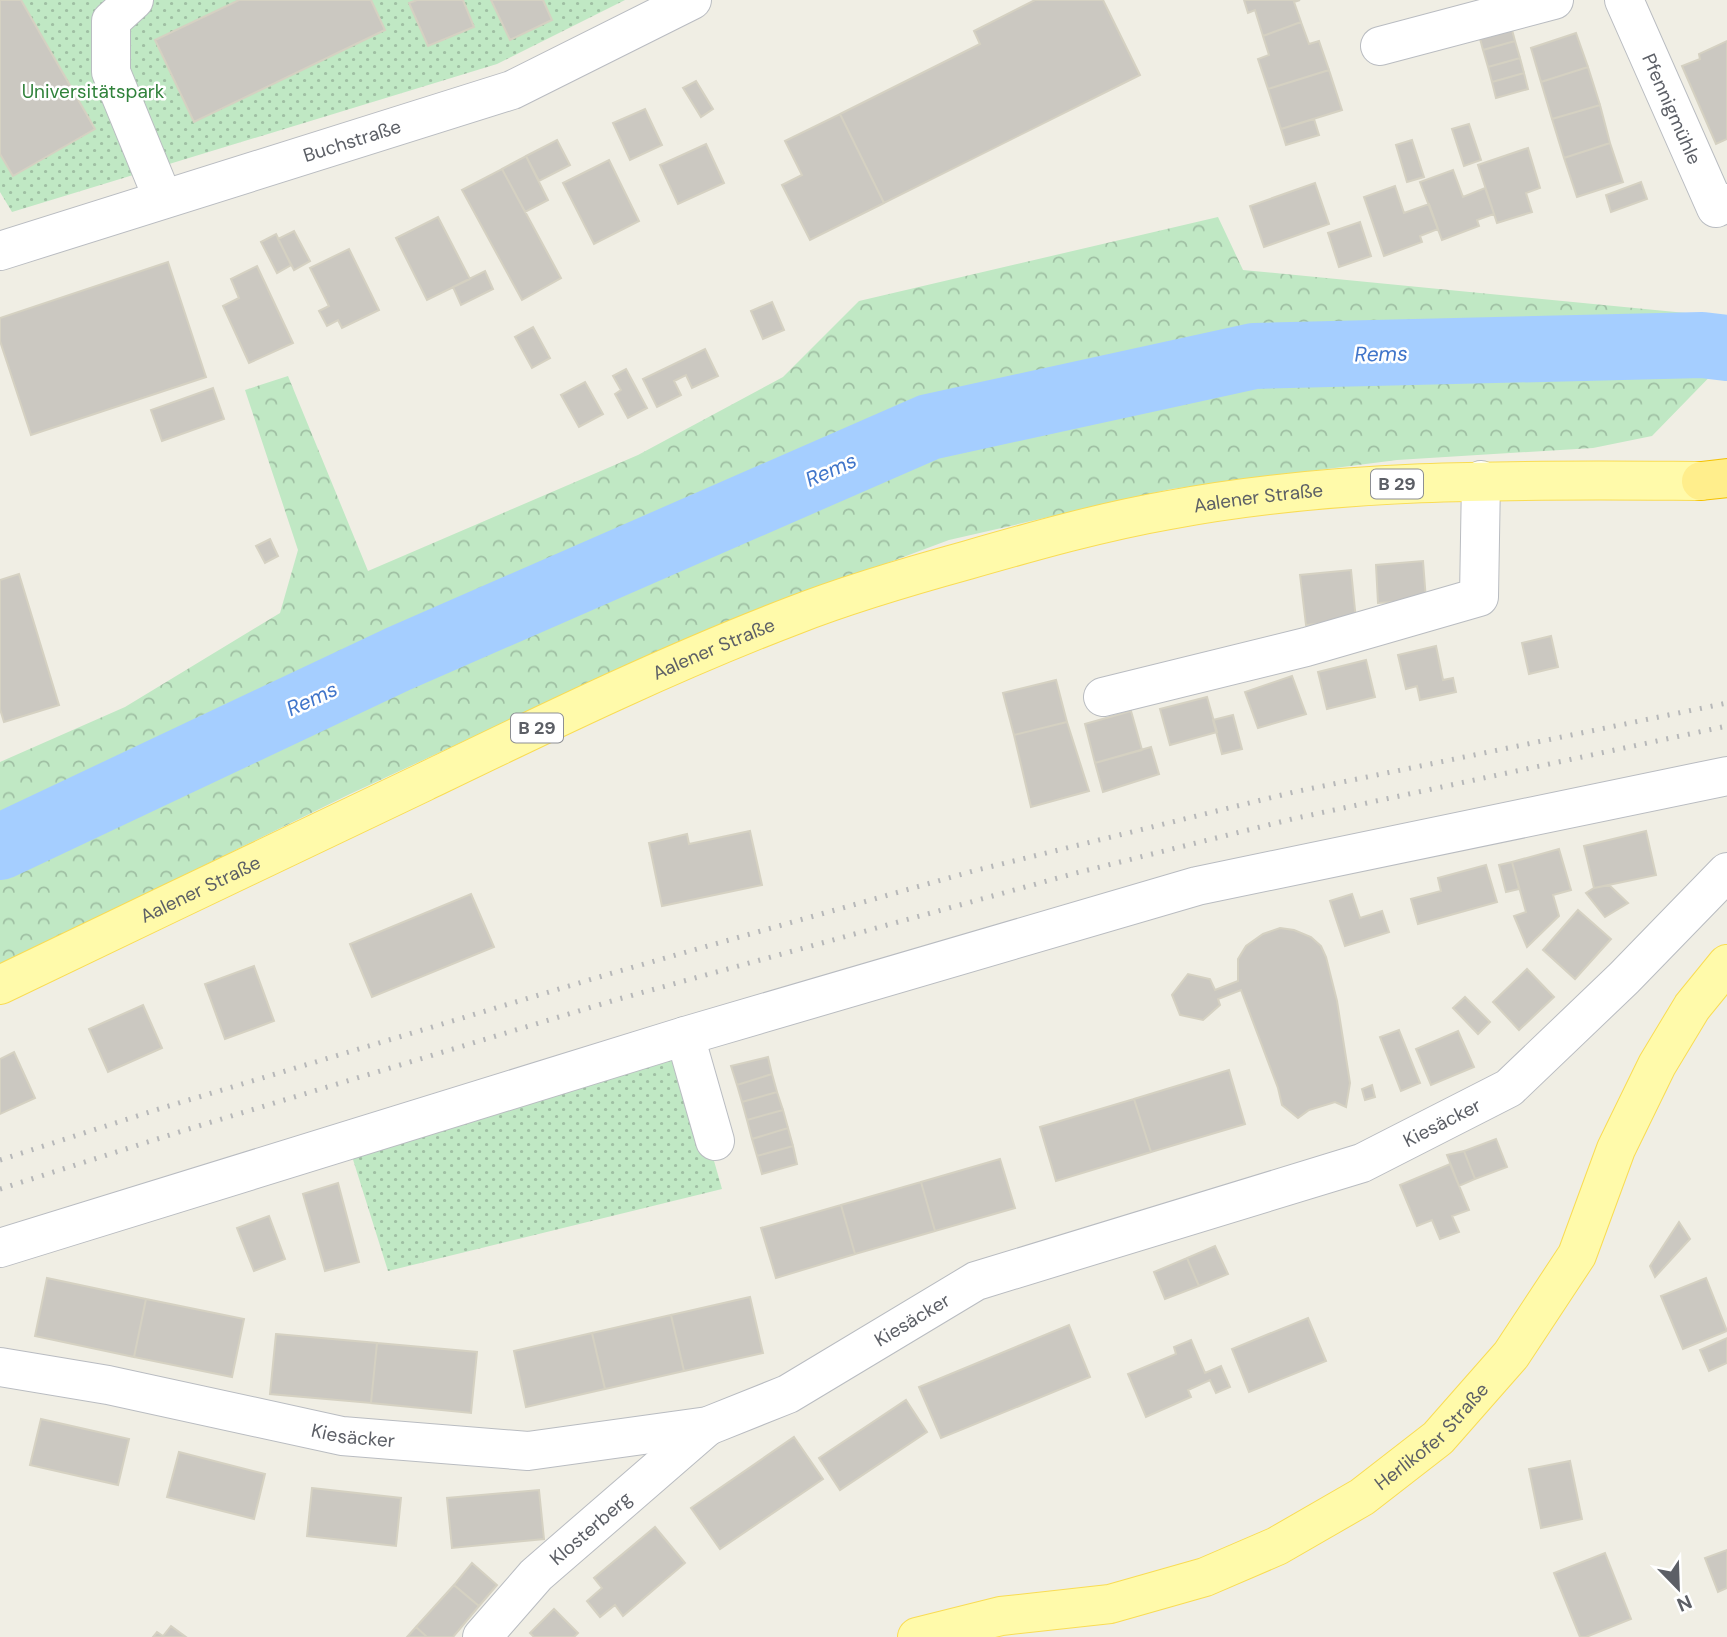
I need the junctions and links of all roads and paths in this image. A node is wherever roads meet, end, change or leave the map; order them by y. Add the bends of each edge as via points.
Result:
1 (134, 0) edge
2 (692, 0) edge
3 (1554, 0) edge
4 (1624, 0) edge
5 (1380, 46) dead end
6 (163, 199) junction
7 (1727, 203) edge
8 (0, 251) edge
9 (1481, 480) junction
10 (1718, 480) edge
11 (1102, 697) dead end
12 (1727, 776) edge
13 (1727, 873) edge
14 (1727, 964) edge
15 (0, 985) edge
16 (685, 1036) junction
17 (715, 1141) dead end
18 (0, 1248) edge
19 (0, 1367) edge
20 (708, 1426) junction
21 (482, 1637) edge
22 (917, 1637) edge

1 - 6 street via 111,21 111,72
2 - 6 street, Buchstraße via 512,90
3 - 5 street
4 - 7 street, Pfennigmühle via 1716,208
6 - 8 street, Buchstraße
9 - 10 main road, Aalener Straße / B 29
9 - 11 street via 1479,597 1306,647
9 - 15 main road, Aalener Straße / B 29 via 1269,495 1170,509 910,576 686,659
12 - 16 street via 1197,886
13 - 20 street, Kiesäcker via 1509,1087 1362,1163 976,1281 788,1394
14 - 22 main road, Herlikofer Straße via 1692,1007 1657,1065 1616,1149 1577,1255 1511,1354 1438,1438 1362,1497 1277,1546 1205,1577 1111,1604 1001,1616
16 - 17 street
16 - 18 street
19 - 20 street, Kiesäcker via 108,1385 342,1436 528,1451
20 - 21 street, Klosterberg via 536,1575

